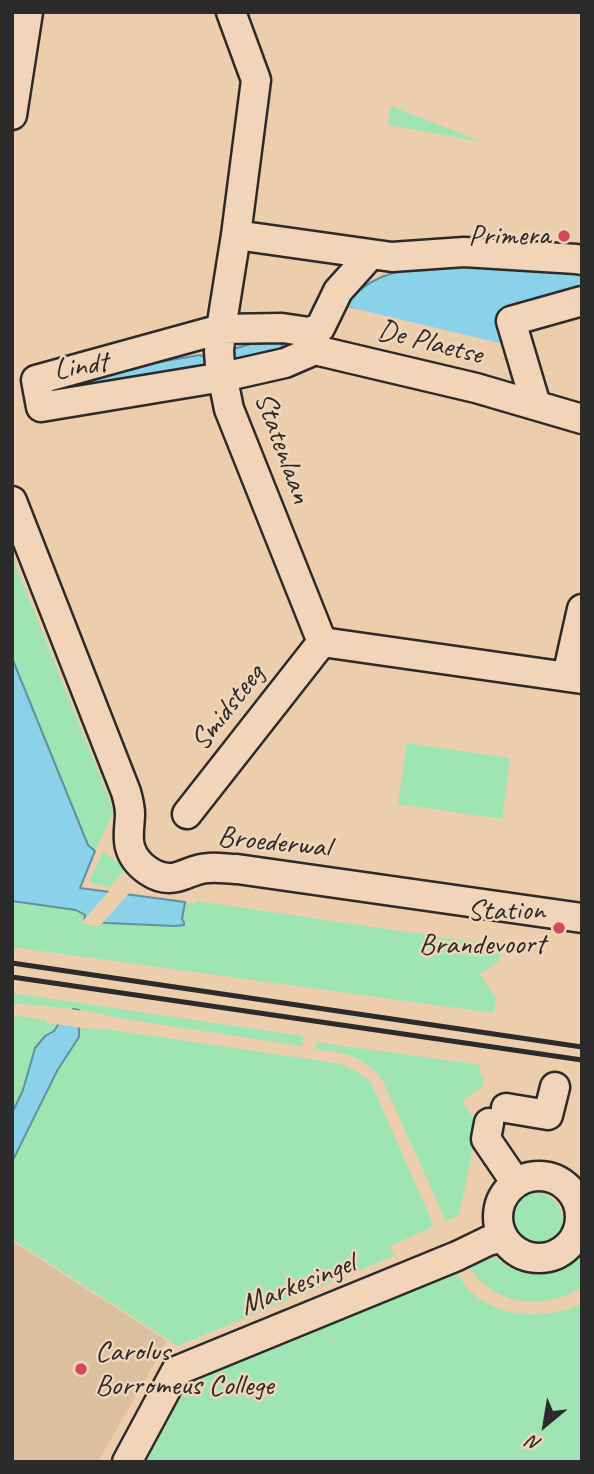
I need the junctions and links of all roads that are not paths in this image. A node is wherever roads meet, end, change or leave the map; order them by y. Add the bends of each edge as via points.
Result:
1 (28, 12) edge
2 (231, 12) edge
3 (12, 115) edge
4 (236, 234) junction
5 (367, 254) junction
6 (580, 254) edge
7 (582, 301) edge
8 (308, 343) junction
9 (221, 356) junction
10 (536, 405) junction
11 (582, 419) edge
12 (12, 501) edge
13 (582, 609) edge
14 (322, 642) junction
15 (574, 677) edge
16 (187, 814) dead end
17 (582, 918) edge
18 (555, 1087) dead end
19 (516, 1183) junction
20 (580, 1208) edge
21 (503, 1237) junction
22 (127, 1462) edge

1 - 3 street
2 - 4 street, Statenlaan via 256,80
4 - 5 street
4 - 9 street, Statenlaan
5 - 6 street
5 - 8 street, De Plaetse via 338,291
7 - 10 street, De Plaetse via 512,321
8 - 9 street, De Plaetse via 285,363
8 - 9 street, De Plaetse via 282,328
8 - 10 street, De Plaetse via 315,350
9 - 9 street, Lindt via 36,380 41,407
9 - 14 street, Statenlaan via 229,409
10 - 11 street, De Plaetse
12 - 17 street, Broederwal via 126,792 129,845 143,867 174,878 209,867 237,869
13 - 15 street
14 - 15 street
14 - 16 street, Smidsteeg
18 - 19 street via 548,1115 497,1116 486,1139
19 - 20 street via 536,1176 558,1181 574,1195
19 - 21 street via 502,1197 498,1209
20 - 21 street via 576,1236 557,1255 530,1258 508,1246
21 - 22 street, Markesingel via 176,1371

